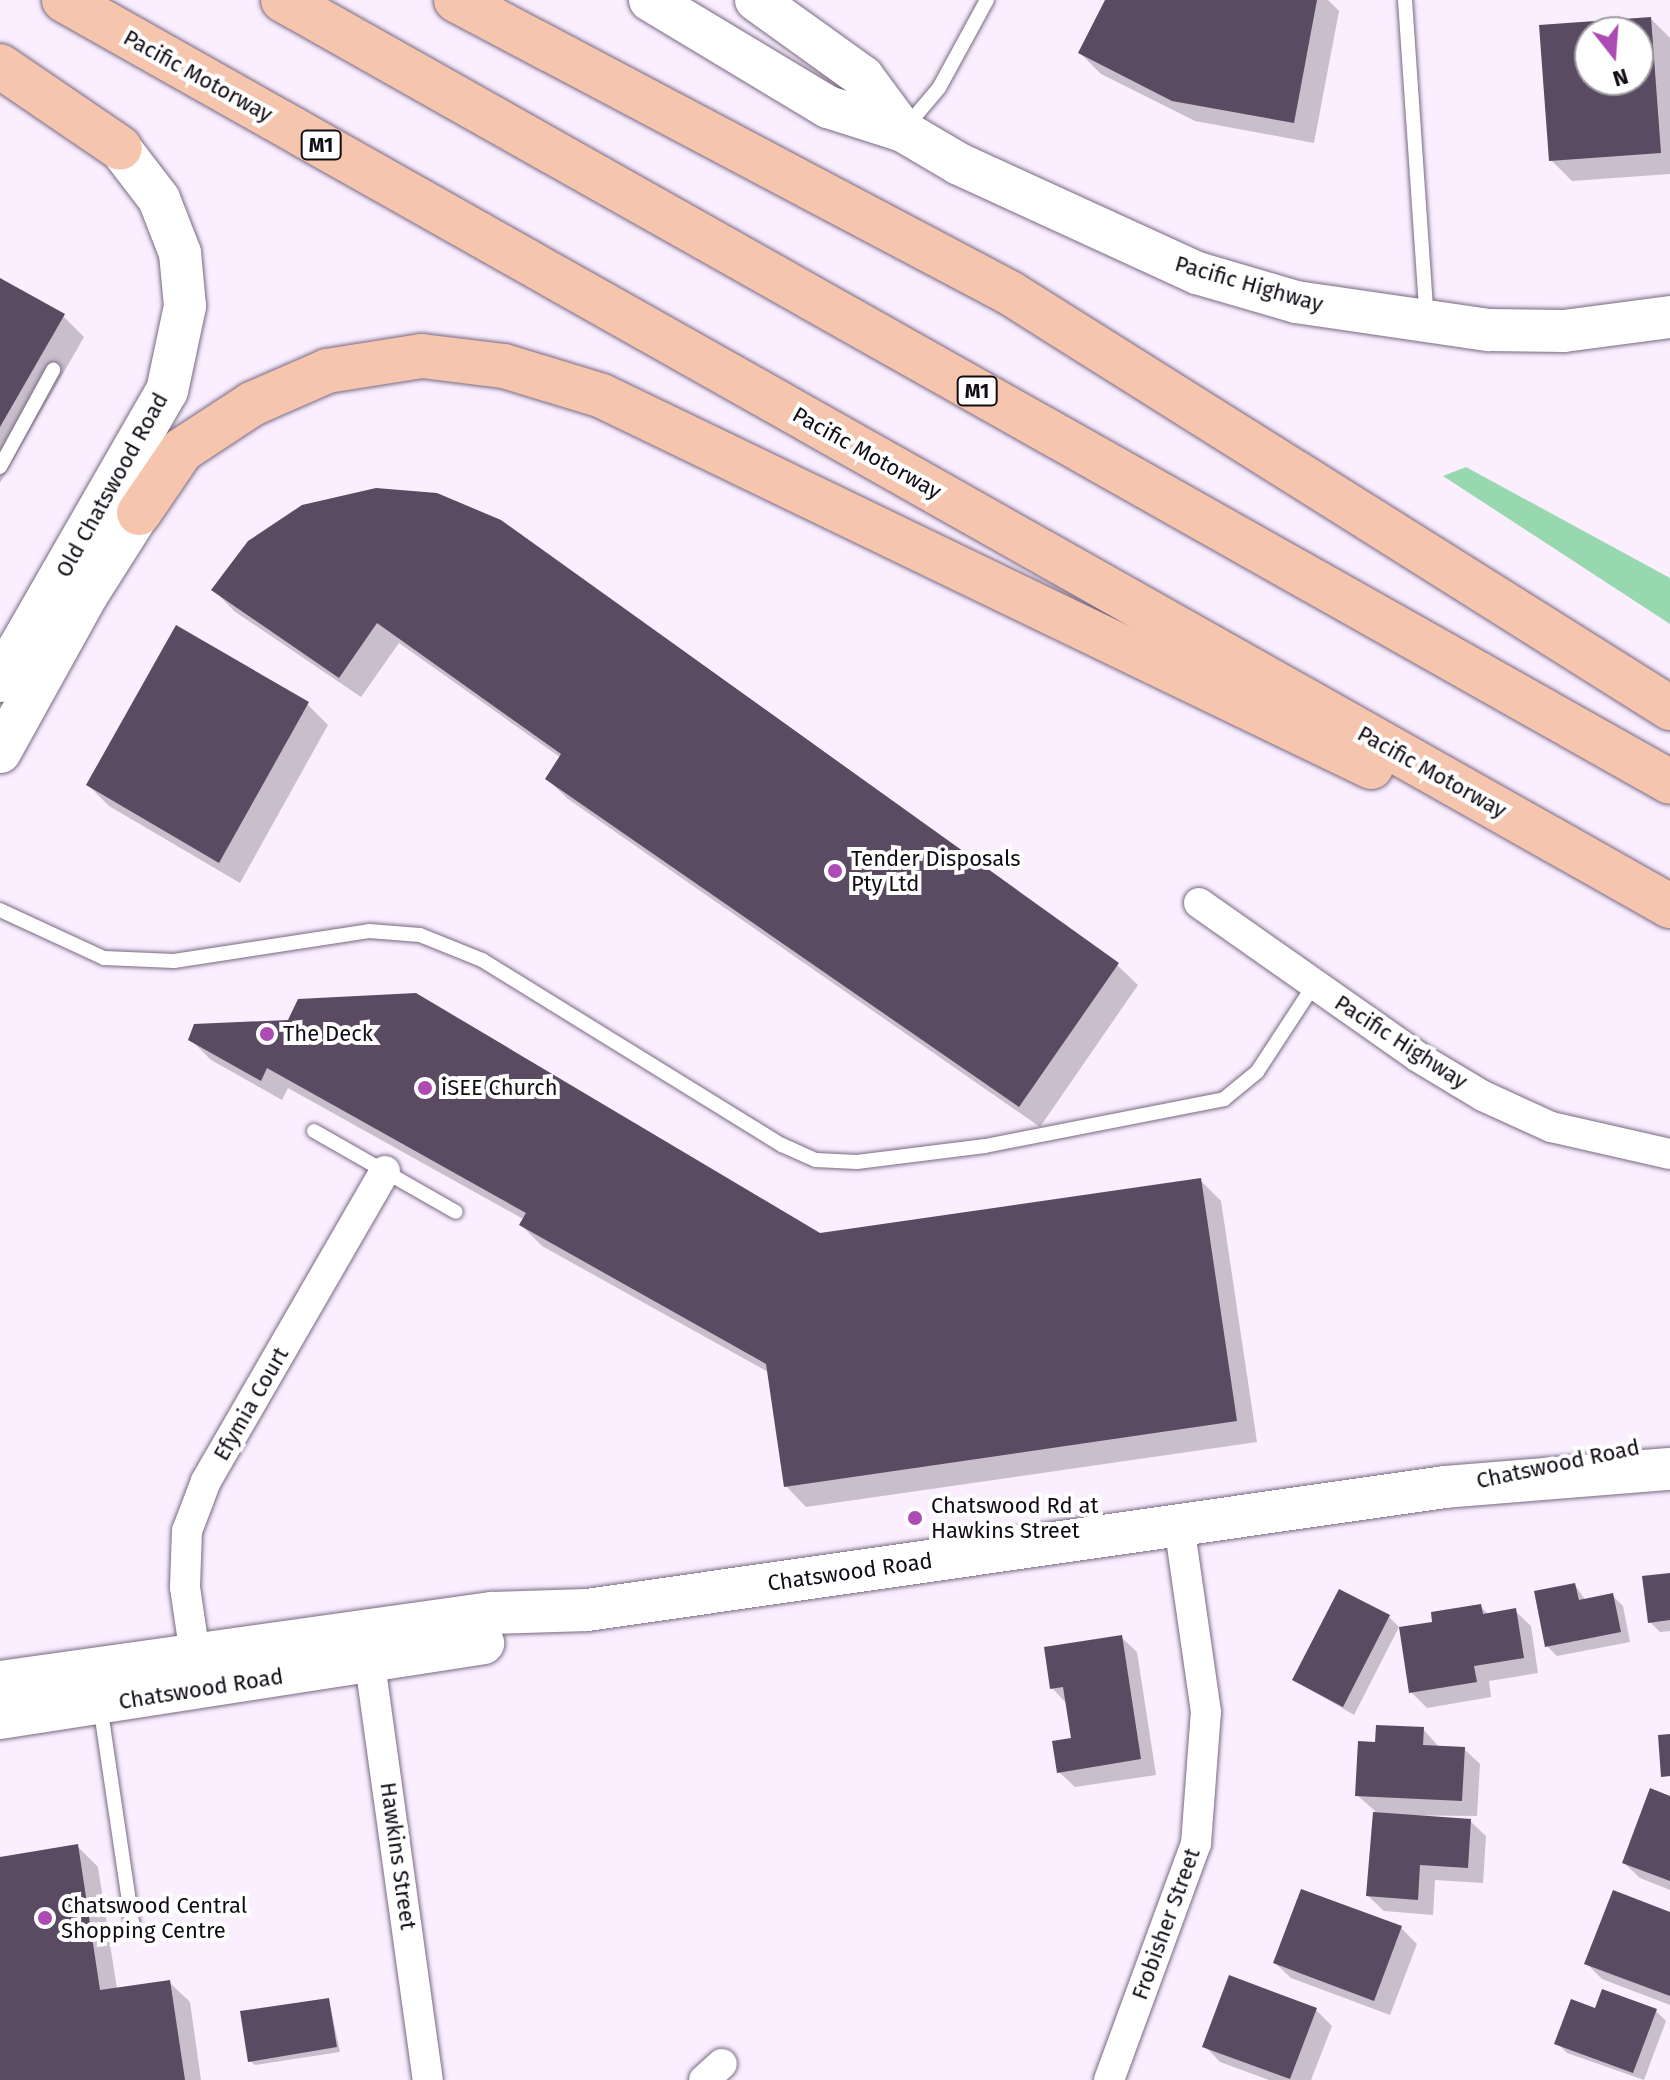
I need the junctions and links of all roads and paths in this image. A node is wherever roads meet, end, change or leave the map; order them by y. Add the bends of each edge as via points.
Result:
1 (64, 0) edge
2 (283, 0) edge
3 (456, 0) edge
4 (650, 0) edge
5 (756, 0) edge
6 (987, 0) edge
7 (1405, 0) edge
8 (0, 66) edge
9 (903, 131) junction
10 (120, 148) joint
11 (1662, 314) edge
12 (1427, 323) junction
13 (53, 370) dead end
14 (0, 467) edge
15 (139, 513) joint
16 (4, 663) edge
17 (1670, 708) edge
18 (0, 752) edge
19 (1670, 782) edge
20 (1199, 903) dead end
21 (1670, 907) edge
22 (0, 910) edge
23 (1314, 985) junction
24 (314, 1131) dead end
25 (1621, 1145) junction
26 (1670, 1154) edge
27 (1670, 1165) edge
28 (385, 1171) junction
29 (456, 1212) dead end
30 (1670, 1439) edge
31 (1670, 1469) edge
32 (1445, 1487) junction
33 (1179, 1525) junction
34 (368, 1648) junction
35 (195, 1655) junction
36 (0, 1682) edge
37 (100, 1705) junction
38 (0, 1718) edge
39 (133, 1928) dead end
40 (428, 2080) edge
41 (1109, 2080) edge

1 - 21 highway, Pacific Motorway / M1
2 - 19 highway, M1
3 - 17 highway via 1010,293
4 - 9 main road, Pacific Highway via 828,107
5 - 9 main road, Pacific Highway via 863,77
6 - 9 lane via 939,88
7 - 12 lane
8 - 10 highway
9 - 12 main road, Pacific Highway via 972,170 1197,273 1296,302
10 - 16 main road, Old Chatswood Road via 159,199 180,253 185,306 167,391
11 - 12 main road, Pacific Highway via 1564,331
13 - 14 lane
15 - 18 main road, Old Chatswood Road
15 - 21 highway via 182,450 252,404 327,371 422,356 504,366 602,396
20 - 23 street, Pacific Highway
22 - 23 lane via 104,958 174,961 369,931 420,935 482,960 782,1145 816,1160 857,1162 1014,1141 1224,1099 1257,1072
23 - 25 street, Pacific Highway via 1483,1096 1551,1127
24 - 28 lane
25 - 26 street, Pacific Highway
25 - 27 street, Pacific Highway
28 - 29 lane
28 - 35 street, Efymia Court via 206,1481 187,1531 185,1587
30 - 32 main road, Chatswood Road
31 - 32 main road, Chatswood Road
32 - 33 main road, Chatswood Road
33 - 34 main road, Chatswood Road via 587,1610 495,1640
33 - 41 street, Frobisher Street via 1206,1712 1196,1844
34 - 35 main road, Chatswood Road
34 - 37 main road, Chatswood Road
34 - 40 street, Hawkins Street
35 - 36 main road, Chatswood Road
37 - 38 main road, Chatswood Road
37 - 39 lane

